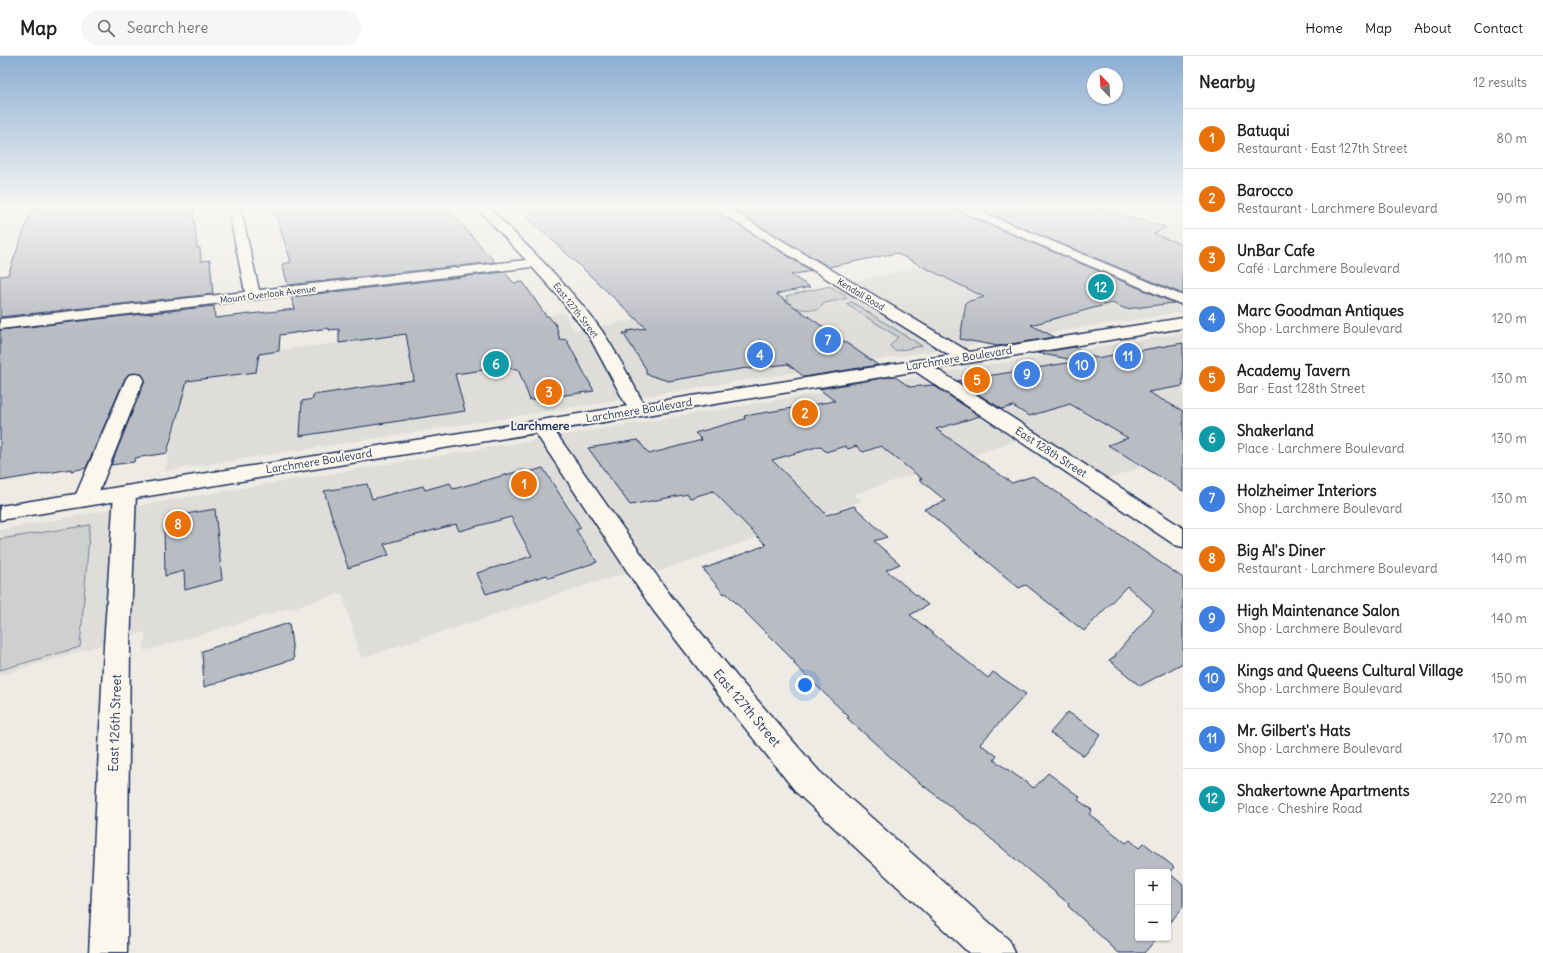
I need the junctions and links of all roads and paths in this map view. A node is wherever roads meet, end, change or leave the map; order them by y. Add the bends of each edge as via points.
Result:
1 (243, 248) edge
2 (521, 248) edge
3 (785, 248) edge
4 (1057, 248) edge
5 (535, 263) junction
6 (253, 295) junction
7 (1183, 301) edge
8 (1183, 323) edge
9 (0, 324) edge
10 (965, 358) junction
11 (918, 365) junction
12 (135, 379) dead end
13 (638, 410) junction
14 (541, 426) junction
15 (125, 493) junction
16 (85, 499) junction
17 (0, 513) edge
18 (1183, 539) edge
19 (108, 953) edge
20 (996, 953) edge

1 - 6 street
2 - 5 street, East 127th Street
3 - 10 street, Kendall Road
4 - 7 street
5 - 6 street, Mount Overlook Avenue
5 - 13 street, East 127th Street via 550,276 590,325 607,351
6 - 9 street, Mount Overlook Avenue
8 - 10 street, Larchmere Boulevard
10 - 11 street, Larchmere Boulevard
11 - 13 street, Larchmere Boulevard
11 - 18 street, East 128th Street
12 - 16 street
13 - 14 street, Larchmere Boulevard
14 - 15 street, Larchmere Boulevard
14 - 20 street, East 127th Street via 662,603 808,782
15 - 16 street, Larchmere Boulevard
15 - 19 street, East 126th Street via 117,646
16 - 17 street, Larchmere Boulevard

